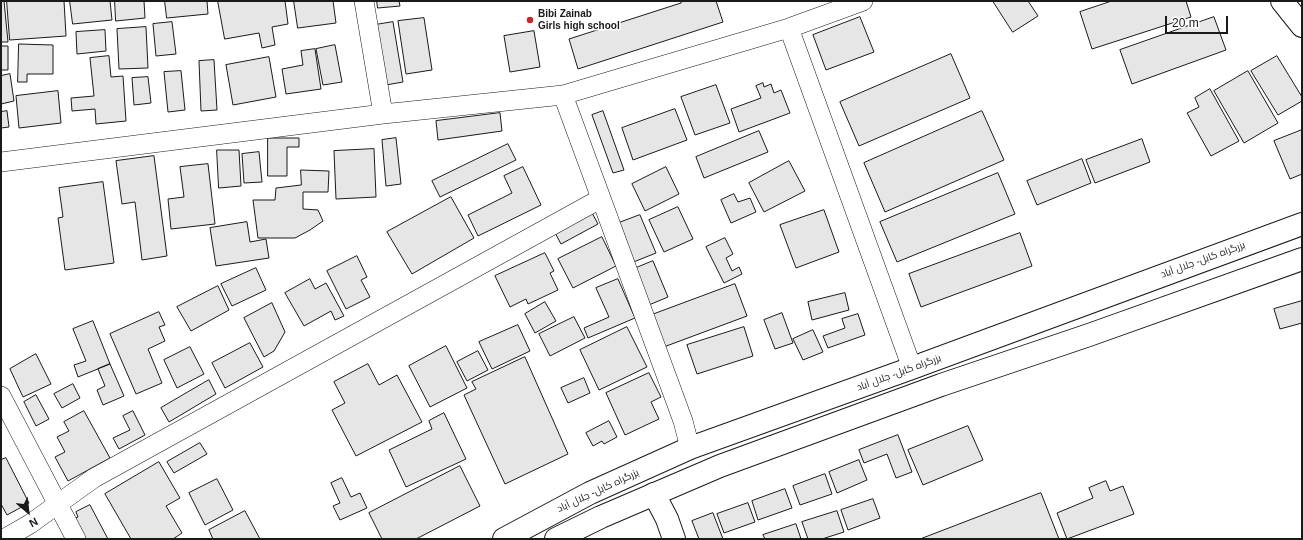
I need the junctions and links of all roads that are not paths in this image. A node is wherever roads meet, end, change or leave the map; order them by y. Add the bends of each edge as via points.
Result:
1 (364, 1) edge
2 (863, 1) edge
3 (1282, 1) edge
4 (1302, 26) edge
5 (789, 28) junction
6 (563, 95) junction
7 (383, 114) junction
8 (1, 162) edge
9 (600, 199) junction
10 (1302, 224) edge
11 (1302, 259) edge
12 (912, 368) junction
13 (1, 396) edge
14 (690, 448) junction
15 (654, 494) junction
16 (59, 504) junction
17 (4, 539) edge
18 (76, 539) edge
19 (504, 539) edge
20 (556, 539) edge
21 (674, 539) edge

1 - 7 street
2 - 5 street
3 - 4 main road
5 - 6 street
5 - 12 street
6 - 7 street
6 - 9 street
7 - 8 street
9 - 14 street via 683,421
9 - 16 street via 94,478
10 - 12 main road, بزرگراه کابل- جلال آباد
11 - 15 main road via 1089,336 941,385 720,466
12 - 14 main road, بزرگراه کابل- جلال آباد
13 - 16 street
14 - 19 main road, بزرگراه کابل- جلال آباد via 590,493
15 - 20 main road
15 - 21 main road
16 - 17 street
16 - 18 street

